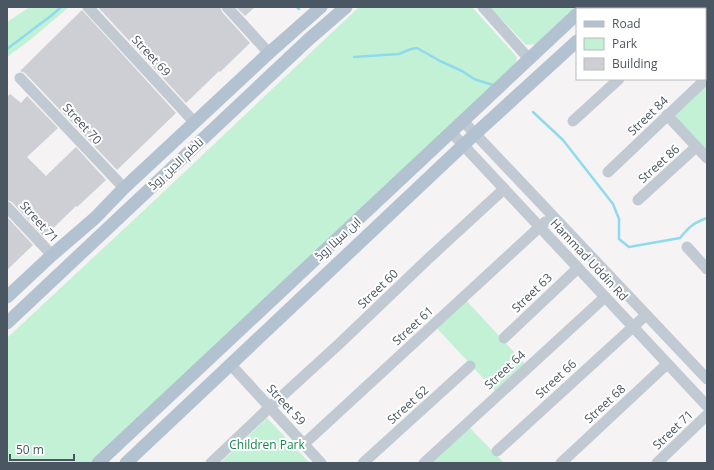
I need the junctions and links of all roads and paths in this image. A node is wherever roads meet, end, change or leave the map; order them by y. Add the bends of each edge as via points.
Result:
1 (88, 7) edge
2 (227, 7) edge
3 (321, 7) edge
4 (346, 7) edge
5 (483, 7) edge
6 (576, 15) edge
7 (567, 24) junction
8 (296, 28) junction
9 (576, 35) edge
10 (308, 40) junction
11 (576, 42) edge
12 (269, 53) junction
13 (529, 59) junction
14 (20, 78) dead end
15 (618, 80) edge
16 (705, 80) edge
17 (667, 115) junction
18 (463, 121) junction
19 (573, 121) dead end
20 (195, 123) junction
21 (451, 132) junction
22 (475, 134) junction
23 (463, 145) junction
24 (696, 147) junction
25 (707, 158) edge
26 (608, 172) dead end
27 (124, 188) junction
28 (504, 189) junction
29 (638, 200) dead end
30 (7, 207) edge
31 (553, 216) junction
32 (540, 227) junction
33 (687, 247) dead end
34 (52, 256) junction
35 (578, 268) junction
36 (707, 269) edge
37 (7, 297) edge
38 (605, 297) junction
39 (646, 315) junction
40 (7, 323) edge
41 (633, 327) junction
42 (504, 338) dead end
43 (668, 364) junction
44 (231, 365) junction
45 (470, 366) dead end
46 (707, 379) edge
47 (707, 406) edge
48 (270, 407) junction
49 (707, 415) edge
50 (304, 444) junction
51 (497, 451) dead end
52 (98, 463) edge
53 (126, 463) edge
54 (211, 463) edge
55 (321, 463) edge
56 (363, 463) edge
57 (424, 463) edge
58 (561, 463) edge
59 (657, 463) edge

1 - 20 street, Street 69
2 - 12 street
3 - 8 main road, ناظم الدین روڈ
4 - 10 main road, ناظم الدین روڈ
5 - 13 street
6 - 7 main road, ابن سینا روڈ
7 - 9 main road
7 - 13 main road, ابن سینا روڈ
8 - 10 main road
8 - 12 main road, ناظم الدین روڈ
10 - 40 main road, ناظم الدین روڈ
11 - 22 main road, ابن سینا روڈ
12 - 20 main road, ناظم الدین روڈ
13 - 18 main road, ابن سینا روڈ
14 - 27 street, Street 70
15 - 19 street
16 - 17 street, Street 84
17 - 24 street
17 - 26 street, Street 84
18 - 21 main road, ابن سینا روڈ
18 - 22 street, Hammad Uddin Rd
20 - 27 main road, ناظم الدین روڈ
21 - 23 street, Hammad Uddin Rd
21 - 52 main road, ابن سینا روڈ
22 - 23 main road, ابن سینا روڈ
22 - 31 street, Hammad Uddin Rd
23 - 28 street, Hammad Uddin Rd
23 - 44 main road, ابن سینا روڈ
24 - 25 street
24 - 29 street, Street 86
27 - 34 main road, ناظم الدین روڈ
28 - 32 street, Hammad Uddin Rd
28 - 48 street, Street 60
30 - 34 street, Street 71
31 - 32 street, Street 61
31 - 39 street, Hammad Uddin Rd
32 - 35 street, Hammad Uddin Rd
32 - 50 street, Street 61
33 - 36 street
34 - 37 main road, ناظم الدین روڈ
35 - 38 street, Hammad Uddin Rd
35 - 42 street, Street 63
38 - 41 street, Hammad Uddin Rd
38 - 57 street, Street 64
39 - 41 street, Street 66
39 - 46 street, Hammad Uddin Rd
41 - 43 street, Hammad Uddin Rd
41 - 51 street, Street 66
43 - 47 street, Hammad Uddin Rd
43 - 58 street, Street 68
44 - 48 street, Street 59
44 - 53 main road, ابن سینا روڈ
45 - 56 street, Street 62
48 - 50 street, Street 59
48 - 54 street, Street 60
49 - 59 street, Street 71
50 - 55 street, Street 59

